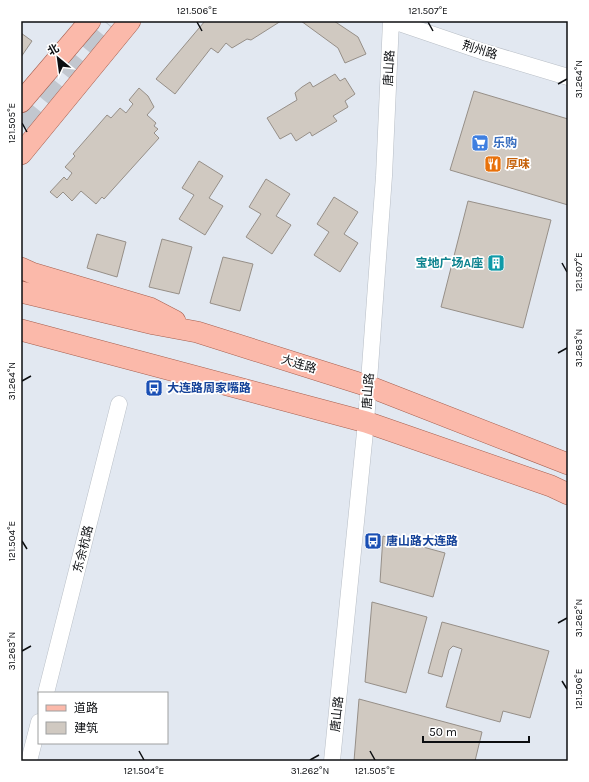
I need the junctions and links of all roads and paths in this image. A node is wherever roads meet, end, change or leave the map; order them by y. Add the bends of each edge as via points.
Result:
1 (90, 21) edge
2 (130, 21) edge
3 (392, 21) edge
4 (568, 77) edge
5 (21, 102) edge
6 (46, 123) junction
7 (21, 154) edge
8 (21, 161) edge
9 (21, 268) edge
10 (21, 292) edge
11 (21, 330) edge
12 (196, 332) junction
13 (368, 386) junction
14 (119, 404) dead end
15 (366, 422) junction
16 (568, 464) edge
17 (568, 494) edge
18 (46, 692) edge
19 (38, 726) edge
20 (29, 761) edge
21 (332, 761) edge

1 - 5 main road
2 - 6 main road
3 - 4 street, 荆州路
3 - 13 street, 唐山路 via 384,176
6 - 7 main road
6 - 8 main road
9 - 12 main road via 150,308
10 - 12 main road, 大连路
11 - 15 main road
12 - 13 main road, 大连路
13 - 15 street, 唐山路
13 - 16 main road, 大连路
14 - 18 street, 东余杭路
15 - 17 main road
15 - 21 street, 唐山路
19 - 20 street

